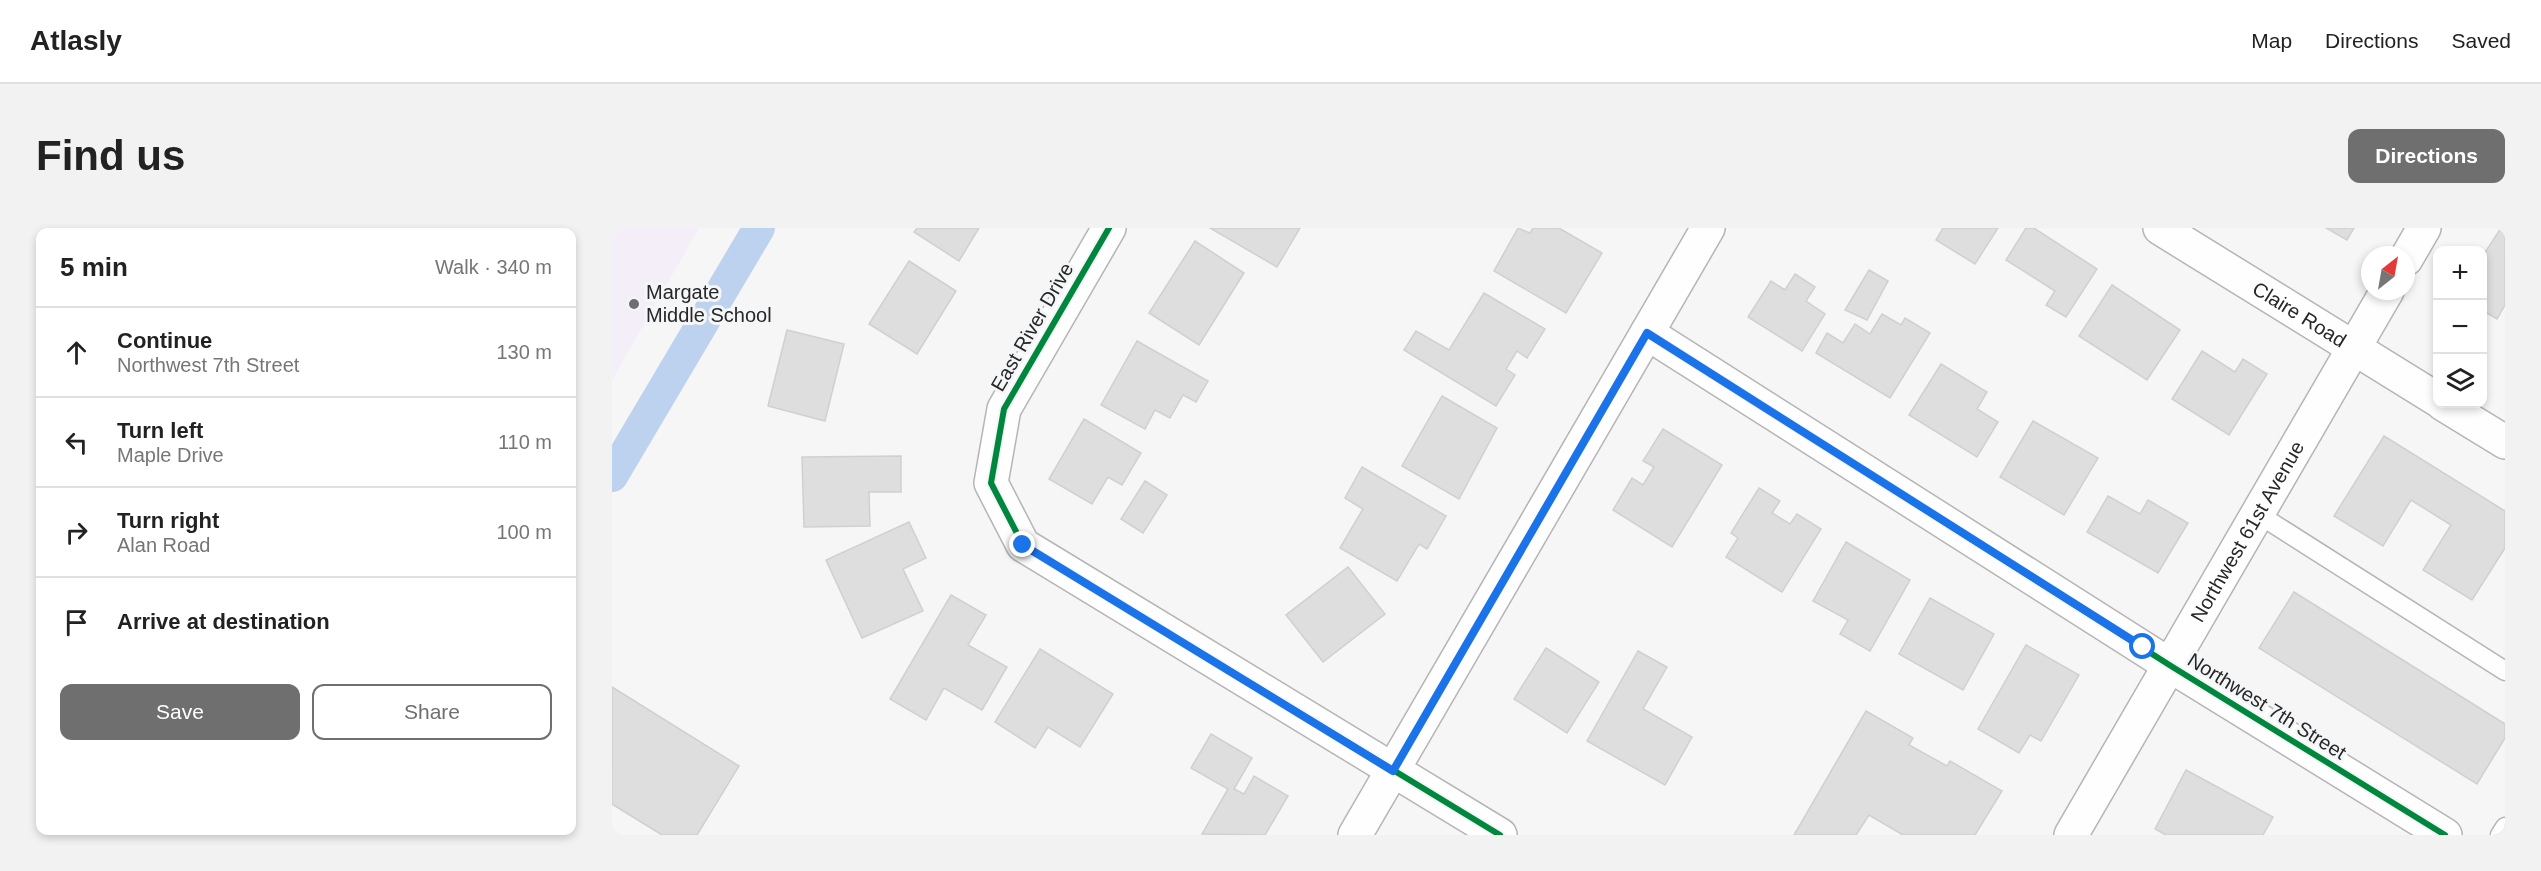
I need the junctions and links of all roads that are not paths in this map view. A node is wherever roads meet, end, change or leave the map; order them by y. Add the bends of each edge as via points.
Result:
1 (1109, 228) edge
2 (1708, 228) edge
3 (2160, 228) edge
4 (2424, 228) edge
5 (2414, 246) edge
6 (2382, 300) edge
7 (1647, 333) junction
8 (2354, 348) junction
9 (2433, 397) edge
10 (2450, 408) edge
11 (2505, 442) edge
12 (2258, 514) junction
13 (2171, 666) junction
14 (2505, 671) edge
15 (1393, 771) junction
16 (2505, 827) edge
17 (1355, 835) edge
18 (1500, 835) edge
19 (2071, 835) edge
20 (2445, 835) edge
21 (2500, 835) edge

1 - 15 street, East River Drive via 1004,409 991,483 1023,545
2 - 7 street
3 - 8 street, Claire Road
4 - 5 street
6 - 8 street, Northwest 61st Avenue
7 - 13 street, Northwest 7th Street
7 - 15 street
8 - 9 street, Claire Road
8 - 12 street, Northwest 61st Avenue
10 - 11 street
12 - 13 street, Northwest 61st Avenue
12 - 14 lane
13 - 19 street, Northwest 61st Avenue
13 - 20 street, Northwest 7th Street
15 - 17 street
15 - 18 street
16 - 21 lane

